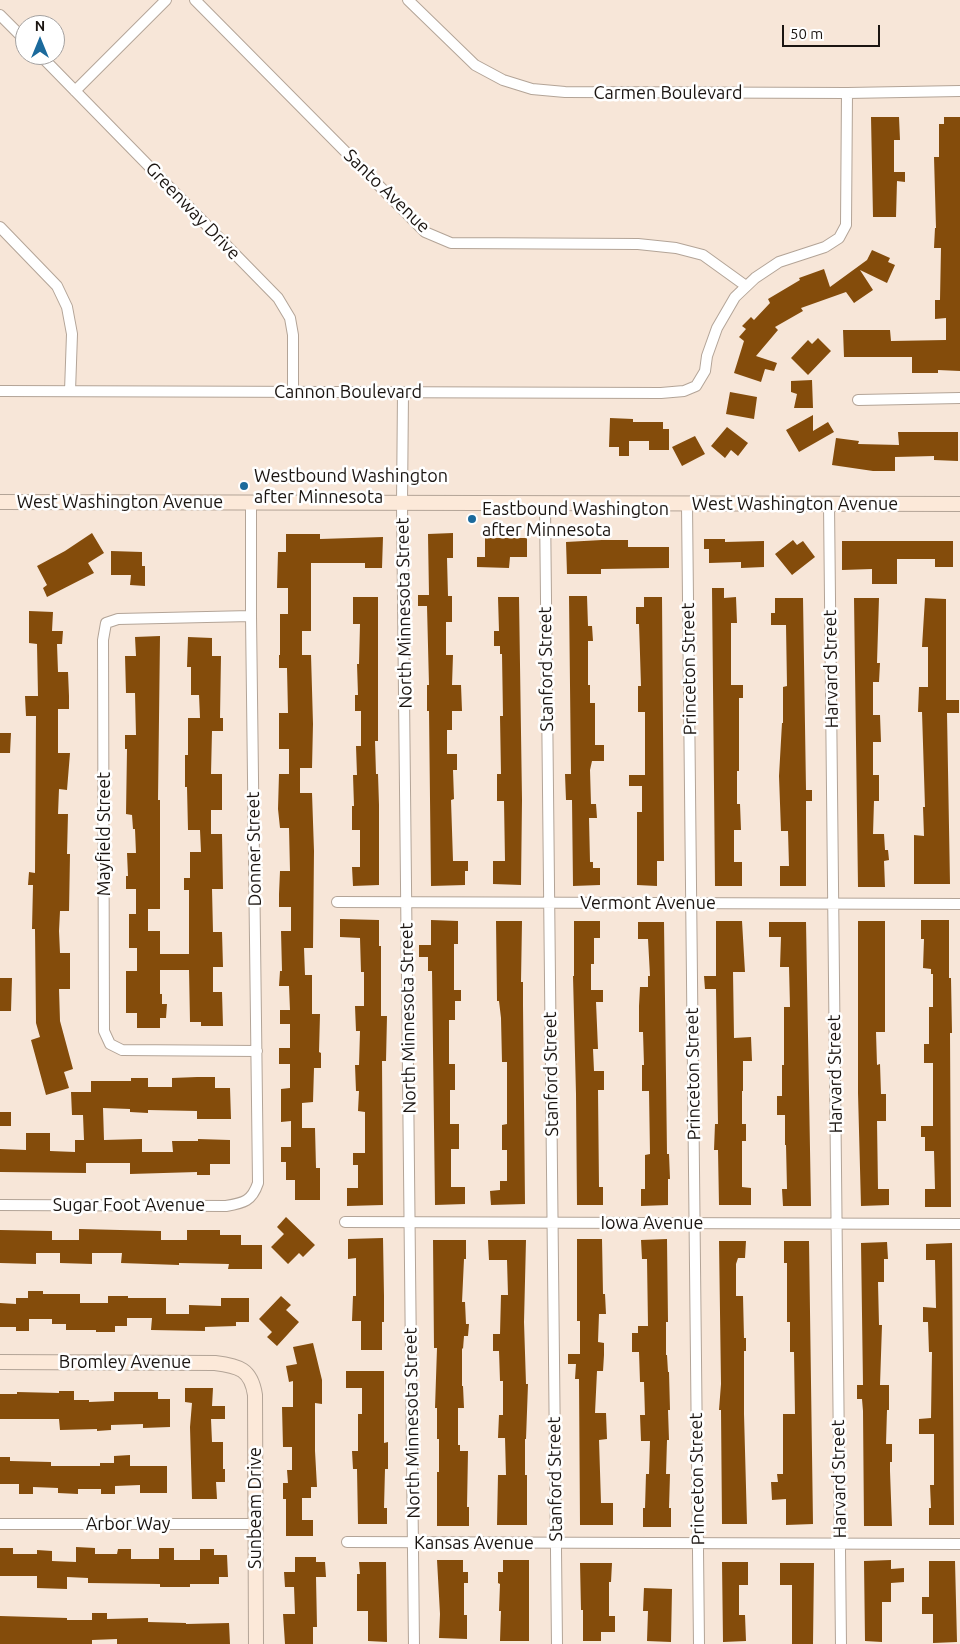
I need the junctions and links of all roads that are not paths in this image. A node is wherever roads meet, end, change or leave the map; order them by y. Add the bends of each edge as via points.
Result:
1 (166, 0) edge
2 (195, 0) edge
3 (413, 2) edge
4 (0, 15) edge
5 (15, 30) edge
6 (50, 65) edge
7 (75, 90) junction
8 (960, 91) edge
9 (847, 93) junction
10 (0, 227) edge
11 (746, 286) junction
12 (0, 391) edge
13 (70, 392) junction
14 (293, 392) junction
15 (403, 392) junction
16 (960, 398) edge
17 (858, 400) dead end
18 (0, 502) edge
19 (251, 503) junction
20 (402, 504) junction
21 (829, 504) junction
22 (960, 504) edge
23 (545, 505) junction
24 (687, 505) junction
25 (251, 616) junction
26 (337, 902) dead end
27 (406, 902) junction
28 (549, 903) junction
29 (691, 904) junction
30 (833, 904) junction
31 (960, 904) edge
32 (257, 1051) junction
33 (254, 1195) joint
34 (0, 1205) edge
35 (345, 1222) dead end
36 (410, 1222) junction
37 (552, 1223) junction
38 (694, 1224) junction
39 (836, 1224) junction
40 (960, 1224) edge
41 (0, 1362) edge
42 (247, 1373) joint
43 (0, 1524) edge
44 (255, 1524) junction
45 (348, 1542) dead end
46 (413, 1542) junction
47 (556, 1543) junction
48 (698, 1543) junction
49 (840, 1544) junction
50 (960, 1544) edge
51 (256, 1644) edge
52 (414, 1644) edge
53 (556, 1644) edge
54 (699, 1644) edge
55 (841, 1644) edge

1 - 7 street
2 - 11 street, Santo Avenue via 425,232 451,243 638,244 676,248 703,255
3 - 9 street, Carmen Boulevard via 475,65 503,80 532,89 565,92
4 - 5 street
6 - 7 street, Greenway Drive
7 - 14 street, Greenway Drive via 278,298 290,318 294,335
8 - 9 street, Carmen Boulevard
9 - 11 street via 846,225 839,238 826,247 779,262
10 - 13 street via 57,286 67,307 72,334
11 - 15 street, Cannon Boulevard via 717,328 705,371 696,386 684,391
12 - 13 street, Cannon Boulevard
13 - 14 street, Cannon Boulevard
14 - 15 street, Cannon Boulevard
15 - 20 street, North Minnesota Street
16 - 17 street
18 - 19 main road, West Washington Avenue
19 - 20 main road, West Washington Avenue
19 - 25 street, Donner Street
20 - 23 main road, West Washington Avenue
20 - 27 street, North Minnesota Street
21 - 22 main road, West Washington Avenue
21 - 24 main road, West Washington Avenue
21 - 30 street, Harvard Street
23 - 24 main road, West Washington Avenue
23 - 28 street, Stanford Street
24 - 29 street, Princeton Street
25 - 32 street, Donner Street
25 - 32 street, Mayfield Street via 118,619 106,623 103,640 104,1031 110,1044 122,1050
26 - 27 street, Vermont Avenue
27 - 28 street, Vermont Avenue
27 - 36 street, North Minnesota Street
28 - 29 street, Vermont Avenue
28 - 37 street, Stanford Street
29 - 30 street, Vermont Avenue
29 - 38 street, Princeton Street
30 - 31 street, Vermont Avenue
30 - 39 street, Harvard Street
32 - 33 street, Donner Street via 258,1183
33 - 34 street, Sugar Foot Avenue via 241,1204 226,1206
35 - 36 street, Iowa Avenue
36 - 37 street, Iowa Avenue
36 - 46 street, North Minnesota Street
37 - 38 street, Iowa Avenue
37 - 47 street, Stanford Street
38 - 39 street, Iowa Avenue
38 - 48 street, Princeton Street
39 - 40 street, Iowa Avenue
39 - 49 street, Harvard Street
41 - 42 main road, Bromley Avenue via 215,1363 237,1366
42 - 44 main road, Sunbeam Drive via 254,1395
43 - 44 street, Arbor Way
44 - 51 main road, Sunbeam Drive
45 - 46 street, Kansas Avenue
46 - 47 street, Kansas Avenue
46 - 52 street, North Minnesota Street
47 - 48 street, Kansas Avenue
47 - 53 street, Stanford Street
48 - 49 street, Kansas Avenue
48 - 54 street, Princeton Street
49 - 50 street, Kansas Avenue
49 - 55 street, Harvard Street

